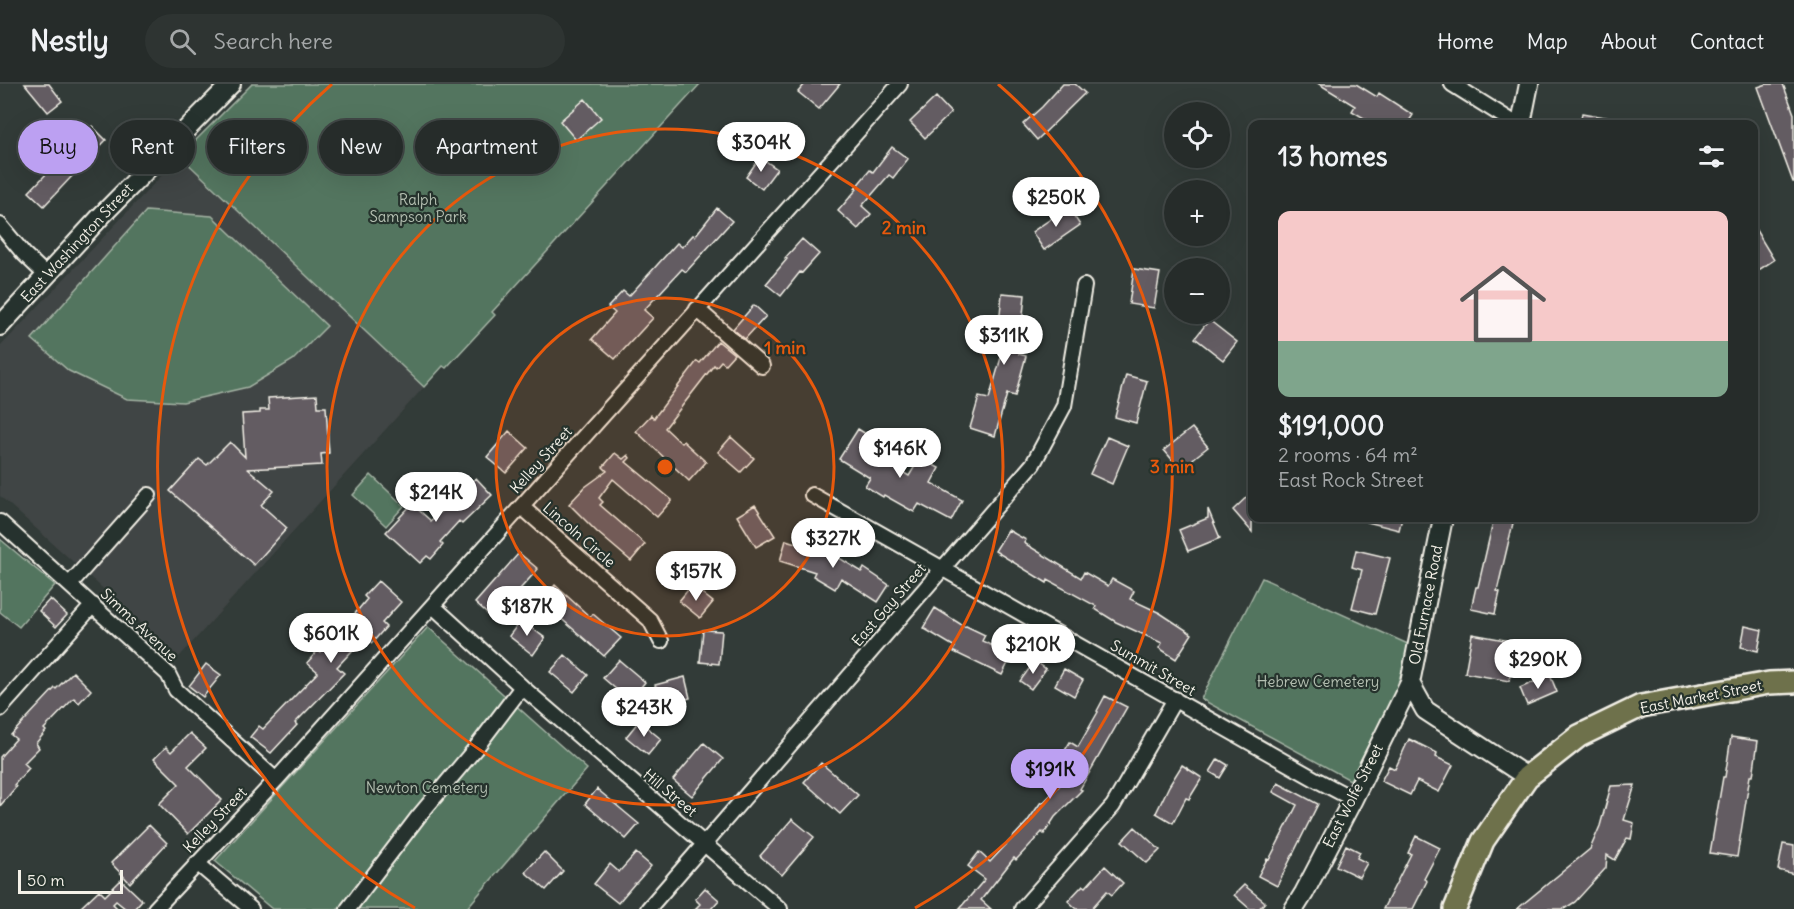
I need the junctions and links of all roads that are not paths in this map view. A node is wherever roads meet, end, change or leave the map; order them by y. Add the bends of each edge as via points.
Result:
1 (231, 84) edge
2 (900, 84) edge
3 (1452, 84) edge
4 (1529, 84) edge
5 (1510, 120) edge
6 (1522, 120) edge
7 (0, 225) edge
8 (46, 275) junction
9 (1084, 286) dead end
10 (698, 309) junction
11 (0, 326) edge
12 (762, 366) dead end
13 (149, 495) dead end
14 (812, 495) dead end
15 (522, 507) junction
16 (0, 522) edge
17 (1442, 522) edge
18 (943, 568) junction
19 (70, 584) junction
20 (93, 605) junction
21 (433, 606) junction
22 (660, 641) dead end
23 (1794, 682) edge
24 (1410, 683) junction
25 (522, 687) junction
26 (1175, 699) junction
27 (0, 709) edge
28 (1527, 777) junction
29 (276, 780) junction
30 (1353, 799) junction
31 (705, 844) junction
32 (197, 863) junction
33 (155, 909) edge
34 (250, 909) edge
35 (348, 909) edge
36 (648, 909) edge
37 (780, 909) edge
38 (1023, 909) edge
39 (1294, 909) edge
40 (1455, 909) edge

1 - 8 street, East Washington Street
2 - 10 street, Kelley Street
3 - 5 street
4 - 6 street
7 - 8 street
8 - 11 street, East Washington Street
9 - 18 street, East Gay Street via 1064,406 1033,464
10 - 12 street
10 - 15 street, Kelley Street
13 - 19 street
14 - 18 street, Summit Street
15 - 21 street, Kelley Street
15 - 22 street, Lincoln Circle via 650,620
16 - 19 street, Simms Avenue
17 - 24 street, Old Furnace Road
18 - 26 street, Summit Street
18 - 31 street, East Gay Street
19 - 20 street, Simms Avenue
20 - 27 street
20 - 29 street, Simms Avenue via 168,674 176,690
21 - 25 street, Hill Street
21 - 29 street, Kelley Street
23 - 28 main road, East Market Street via 1641,706 1579,736
24 - 28 street, Old Furnace Road via 1425,710
24 - 30 street, East Wolfe Street
25 - 31 street, Hill Street
25 - 35 street
26 - 30 street, Summit Street
26 - 38 street via 1113,806
28 - 40 main road, East Market Street via 1483,841
29 - 32 street, Kelley Street
30 - 39 street, East Wolfe Street
31 - 36 street, East Gay Street
31 - 37 street, Hill Street
32 - 33 street, Kelley Street
32 - 34 street

